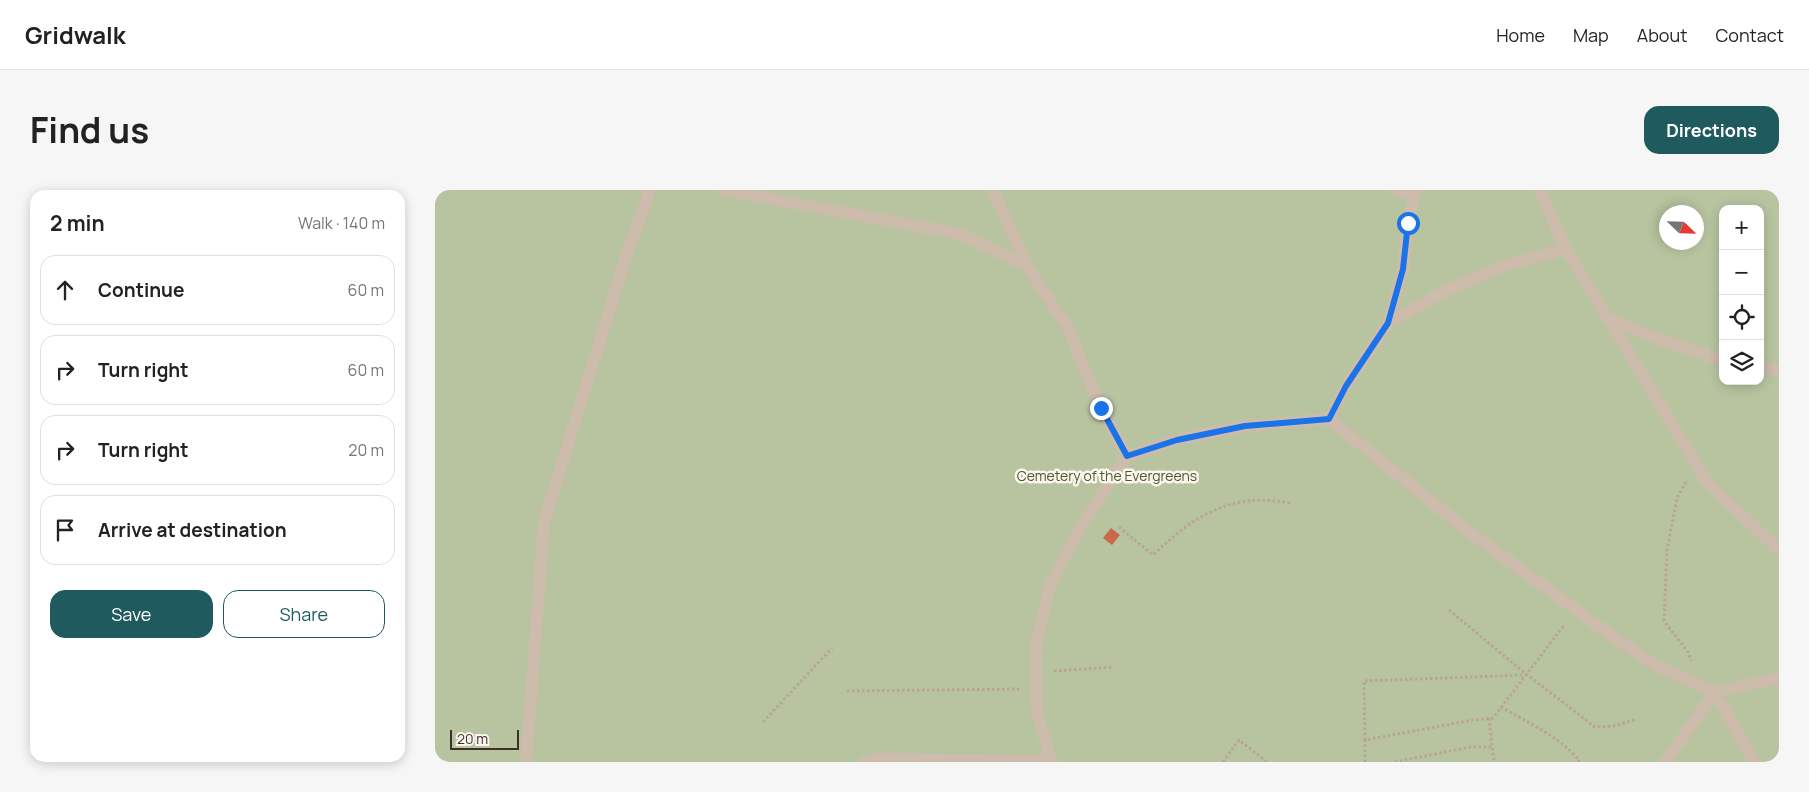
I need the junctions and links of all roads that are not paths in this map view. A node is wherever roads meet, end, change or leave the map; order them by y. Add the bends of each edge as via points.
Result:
1 (650, 190) edge
2 (723, 190) edge
3 (993, 190) edge
4 (1397, 190) edge
5 (1539, 190) edge
6 (1415, 193) edge
7 (1566, 249) junction
8 (1027, 266) junction
9 (1607, 318) junction
10 (1388, 323) junction
11 (1719, 359) edge
12 (1764, 367) edge
13 (1779, 370) edge
14 (1329, 419) junction
15 (1127, 456) junction
16 (1779, 550) edge
17 (1779, 678) edge
18 (1715, 692) junction
19 (526, 762) edge
20 (865, 762) edge
21 (1050, 762) edge
22 (1665, 762) edge
23 (1754, 762) edge

1 - 19 lane via 544,522
2 - 8 lane via 961,234
3 - 8 lane
4 - 6 lane
5 - 7 lane
6 - 10 lane via 1403,269
7 - 9 lane
7 - 10 lane via 1506,265 1447,290
8 - 15 lane via 1067,326 1101,408
9 - 11 lane
9 - 16 lane via 1707,482
10 - 14 lane via 1346,386
12 - 13 lane
14 - 15 lane via 1245,426 1177,440
14 - 18 lane via 1463,527 1576,610 1655,664
15 - 21 lane via 1080,528 1050,584 1036,646 1037,710
17 - 18 lane
18 - 22 lane
18 - 23 lane
20 - 21 lane via 876,759

